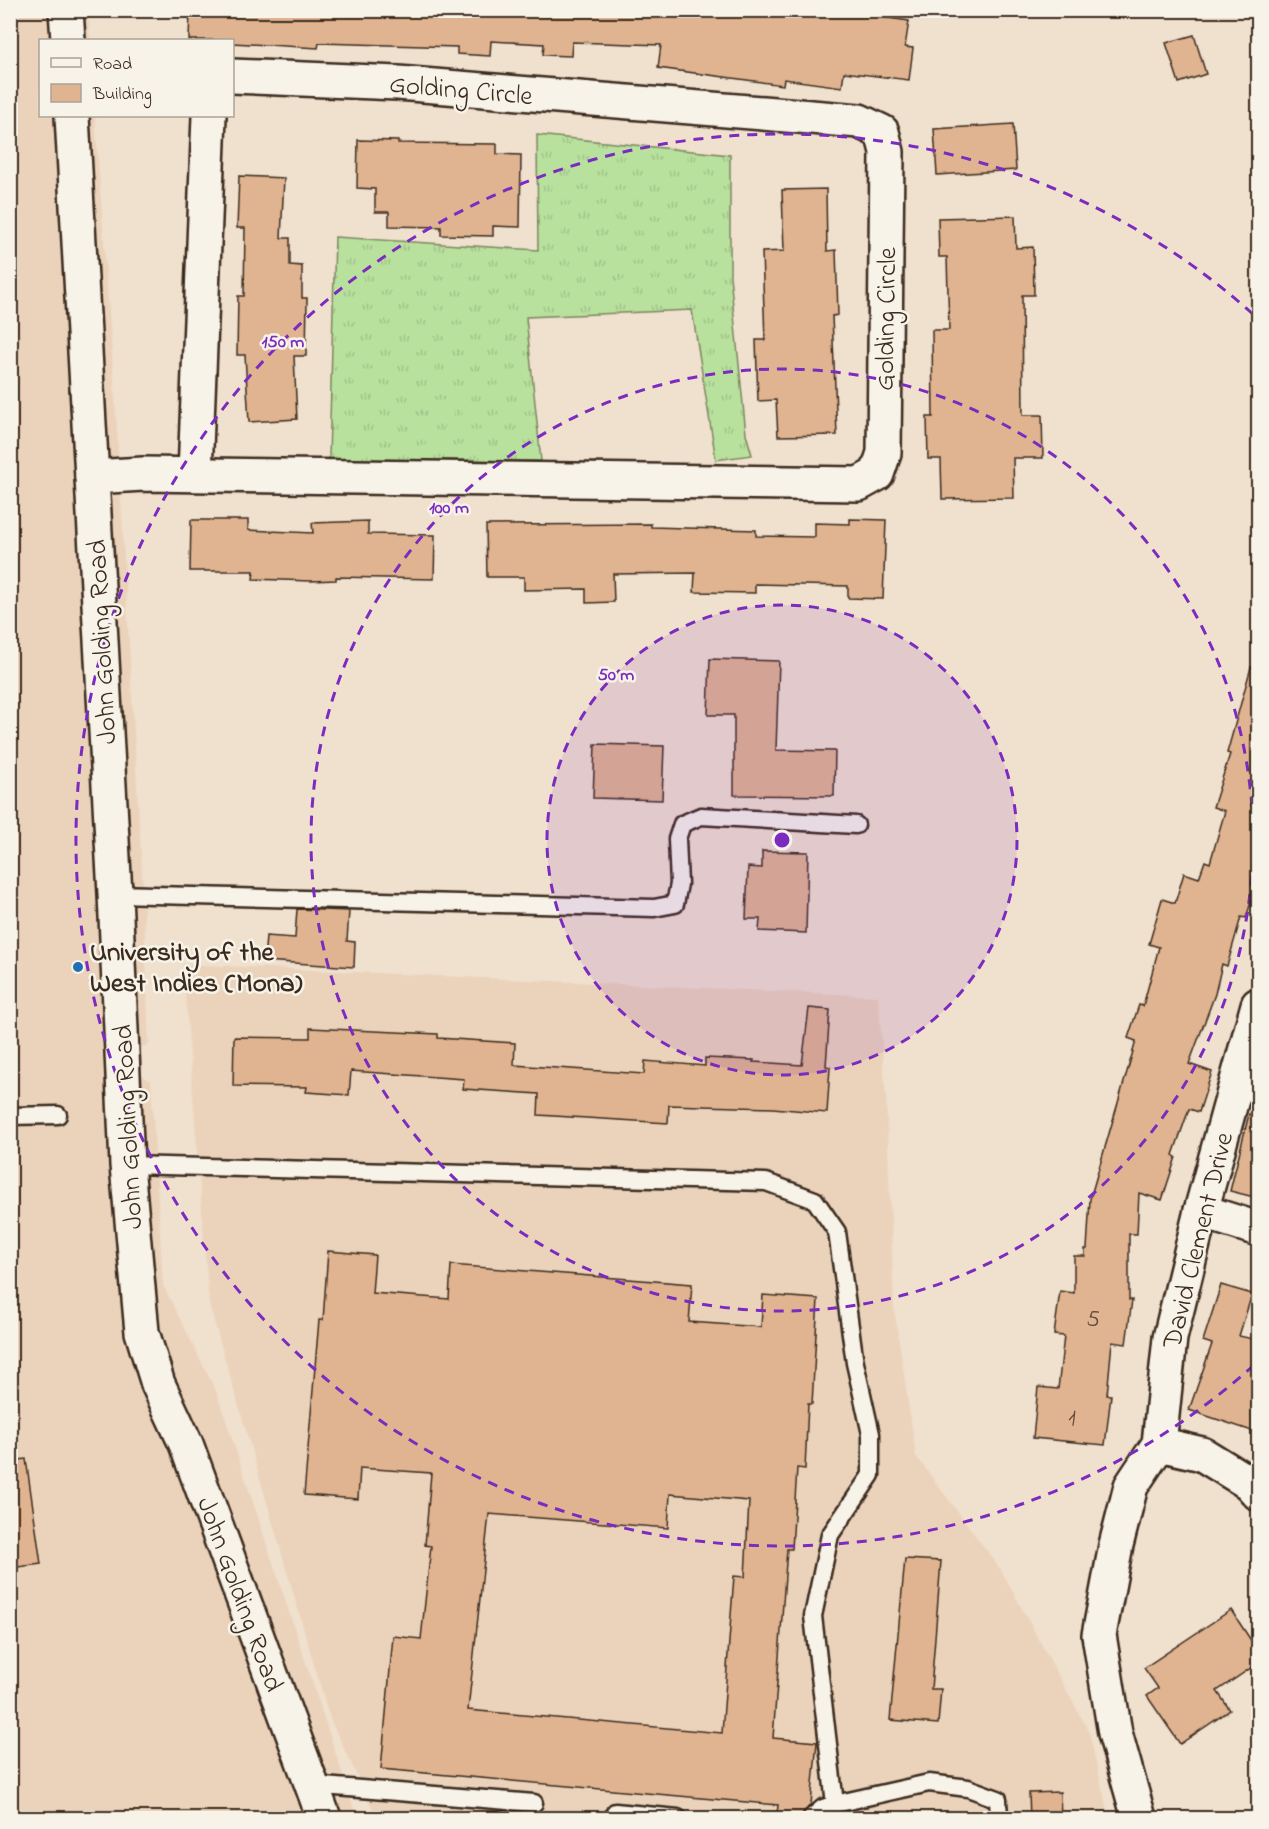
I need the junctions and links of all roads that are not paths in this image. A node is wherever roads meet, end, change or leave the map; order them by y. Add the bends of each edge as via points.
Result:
1 (66, 10) edge
2 (68, 39) edge
3 (234, 76) edge
4 (72, 117) edge
5 (210, 117) edge
6 (195, 474) junction
7 (92, 477) junction
8 (856, 825) dead end
9 (115, 894) junction
10 (1258, 1005) edge
11 (58, 1115) dead end
12 (10, 1116) edge
13 (127, 1165) junction
14 (1201, 1211) junction
15 (1258, 1229) edge
16 (1159, 1444) junction
17 (1258, 1493) edge
18 (311, 1785) junction
19 (534, 1803) dead end
20 (835, 1804) junction
21 (615, 1812) dead end
22 (324, 1818) edge
23 (678, 1818) edge
24 (812, 1818) edge
25 (999, 1818) edge
26 (1139, 1818) edge

1 - 2 street
3 - 6 street, Golding Circle via 398,83 859,121 882,132 887,152 884,453 877,474 859,484
4 - 7 street, John Golding Road
5 - 6 street
6 - 7 street, Golding Circle
7 - 9 street, John Golding Road
8 - 9 lane via 701,816 682,824 677,839 679,884 675,904 654,908
9 - 13 street, John Golding Road
10 - 14 street, David Clement Drive
11 - 12 lane
13 - 18 street, John Golding Road via 142,1332 158,1384 186,1444
13 - 20 lane via 765,1182 815,1200 837,1232 855,1363 871,1434 871,1475 830,1535 813,1616
14 - 15 street
14 - 16 street, David Clement Drive via 1170,1338
16 - 17 street via 1202,1454 1249,1483
16 - 26 street via 1131,1486 1099,1635 1114,1733
18 - 19 lane
18 - 22 street, John Golding Road
20 - 24 lane
20 - 25 lane via 928,1783 968,1788 998,1799
21 - 23 lane

